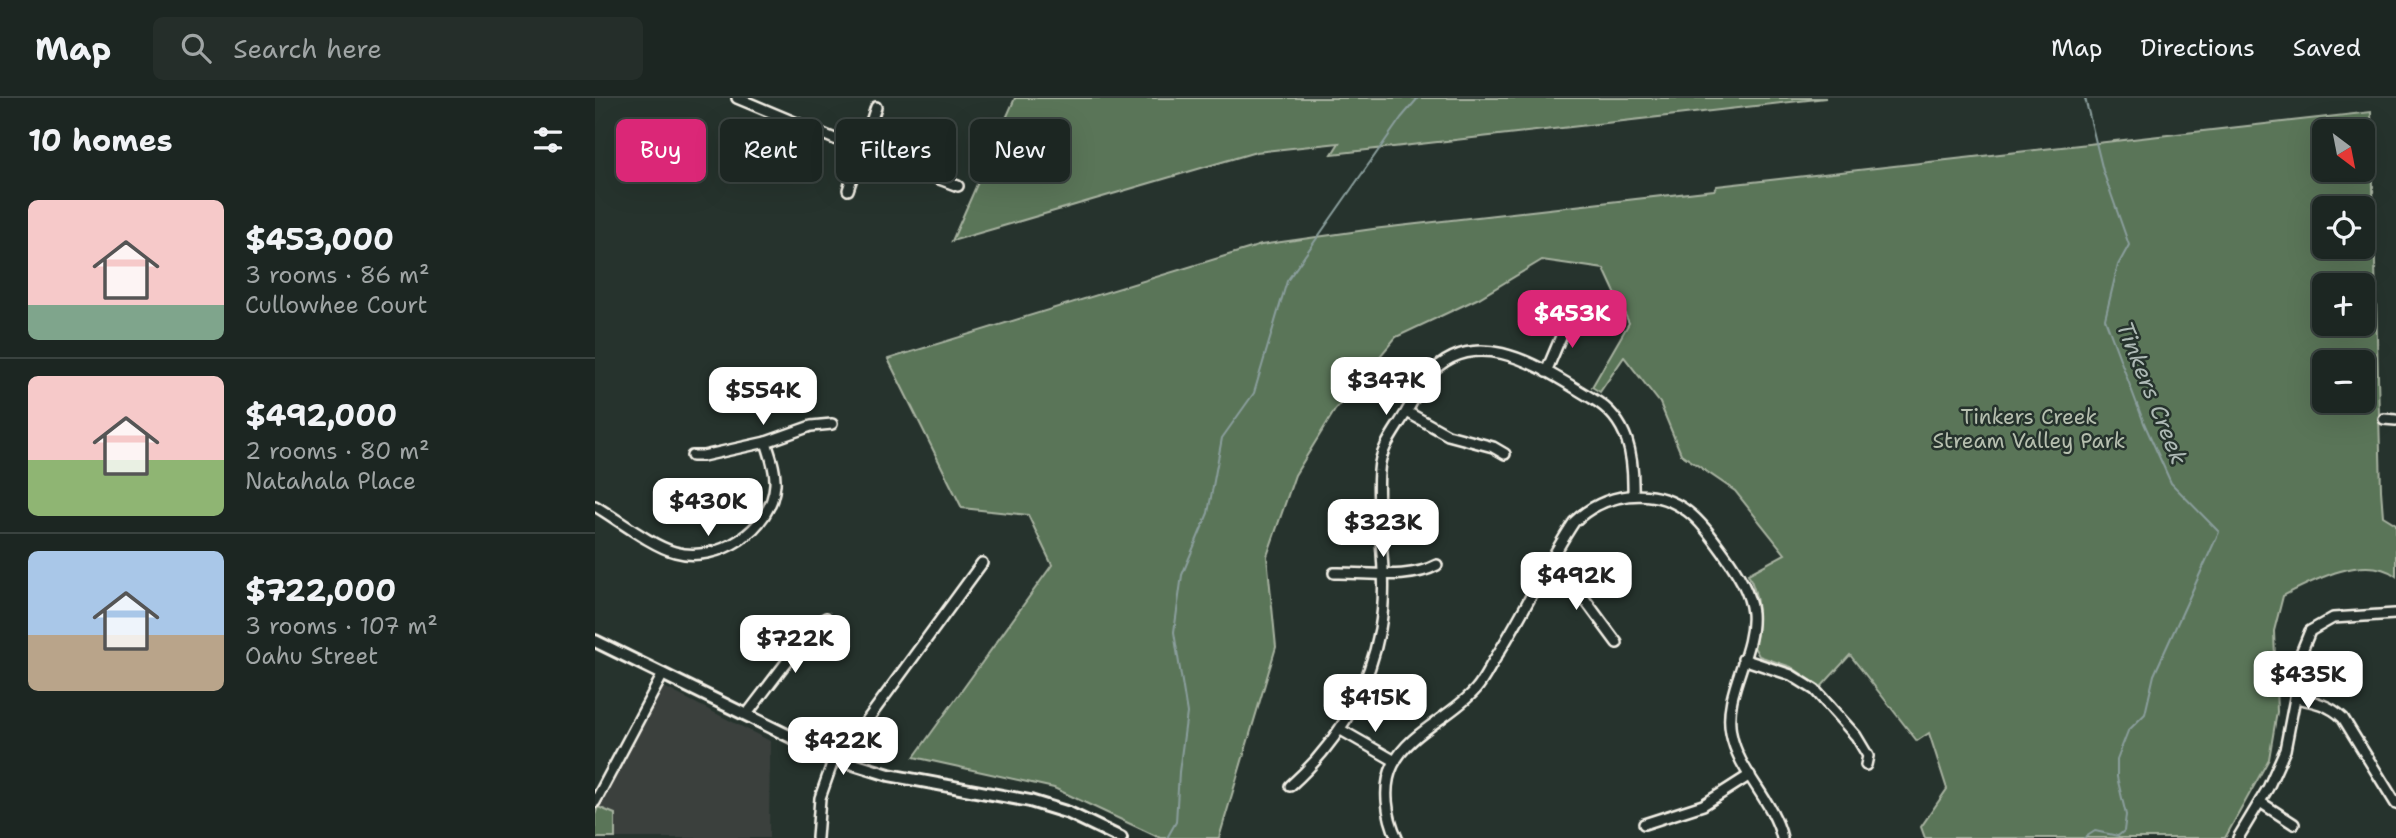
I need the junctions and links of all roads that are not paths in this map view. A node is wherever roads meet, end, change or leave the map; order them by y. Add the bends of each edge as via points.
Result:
1 (737, 98) edge
2 (876, 107) dead end
3 (872, 119) edge
4 (836, 139) edge
5 (851, 182) edge
6 (948, 182) edge
7 (958, 186) dead end
8 (848, 190) dead end
9 (1570, 315) dead end
10 (1546, 372) junction
11 (1407, 412) junction
12 (2385, 419) dead end
13 (2396, 419) edge
14 (832, 424) dead end
15 (766, 442) junction
16 (1505, 453) dead end
17 (692, 456) dead end
18 (1633, 495) junction
19 (595, 506) edge
20 (982, 563) dead end
21 (1437, 565) dead end
22 (1545, 569) junction
23 (1334, 573) dead end
24 (1384, 574) junction
25 (2395, 614) edge
26 (826, 618) dead end
27 (595, 641) edge
28 (1616, 643) dead end
29 (1743, 659) junction
30 (663, 674) junction
31 (2295, 698) junction
32 (747, 714) junction
33 (1341, 730) junction
34 (834, 758) junction
35 (1395, 761) junction
36 (849, 763) junction
37 (1866, 765) dead end
38 (1751, 775) junction
39 (1290, 786) dead end
40 (595, 802) edge
41 (2260, 802) junction
42 (2396, 804) edge
43 (1644, 824) dead end
44 (2294, 824) dead end
45 (817, 838) edge
46 (1121, 838) edge
47 (1397, 838) edge
48 (1782, 838) edge
49 (2238, 838) edge

1 - 4 street
2 - 3 street
5 - 8 street
6 - 7 street
9 - 10 street
10 - 11 street via 1509,354 1464,354 1428,376
10 - 18 street via 1597,401 1617,420 1632,454
11 - 16 street via 1448,435
11 - 24 street via 1386,445 1379,468
12 - 13 street
14 - 15 street via 800,429
15 - 17 street
15 - 19 street via 775,478 770,504 744,536 720,550 701,554 672,551
18 - 22 street via 1608,500 1581,515
18 - 29 street via 1657,497 1688,511 1731,564 1746,590 1752,614
20 - 36 street via 860,730
21 - 24 street
22 - 28 street via 1583,597
22 - 35 street via 1476,689
23 - 24 street
24 - 33 street via 1374,654
25 - 31 street via 2343,616 2310,631 2301,653
26 - 32 street via 811,630
27 - 30 main road
29 - 37 street via 1791,675 1815,690 1856,736 1868,756
29 - 38 street via 1729,722 1735,751
30 - 32 main road
30 - 40 street
31 - 41 street via 2285,750
31 - 42 street via 2317,702 2343,718
32 - 34 main road
33 - 35 street
33 - 39 street
34 - 36 main road
34 - 45 street via 820,798
35 - 47 street via 1387,798
36 - 46 main road via 1030,801 1069,813
38 - 43 street via 1703,805
38 - 48 street
41 - 44 street
41 - 49 street

